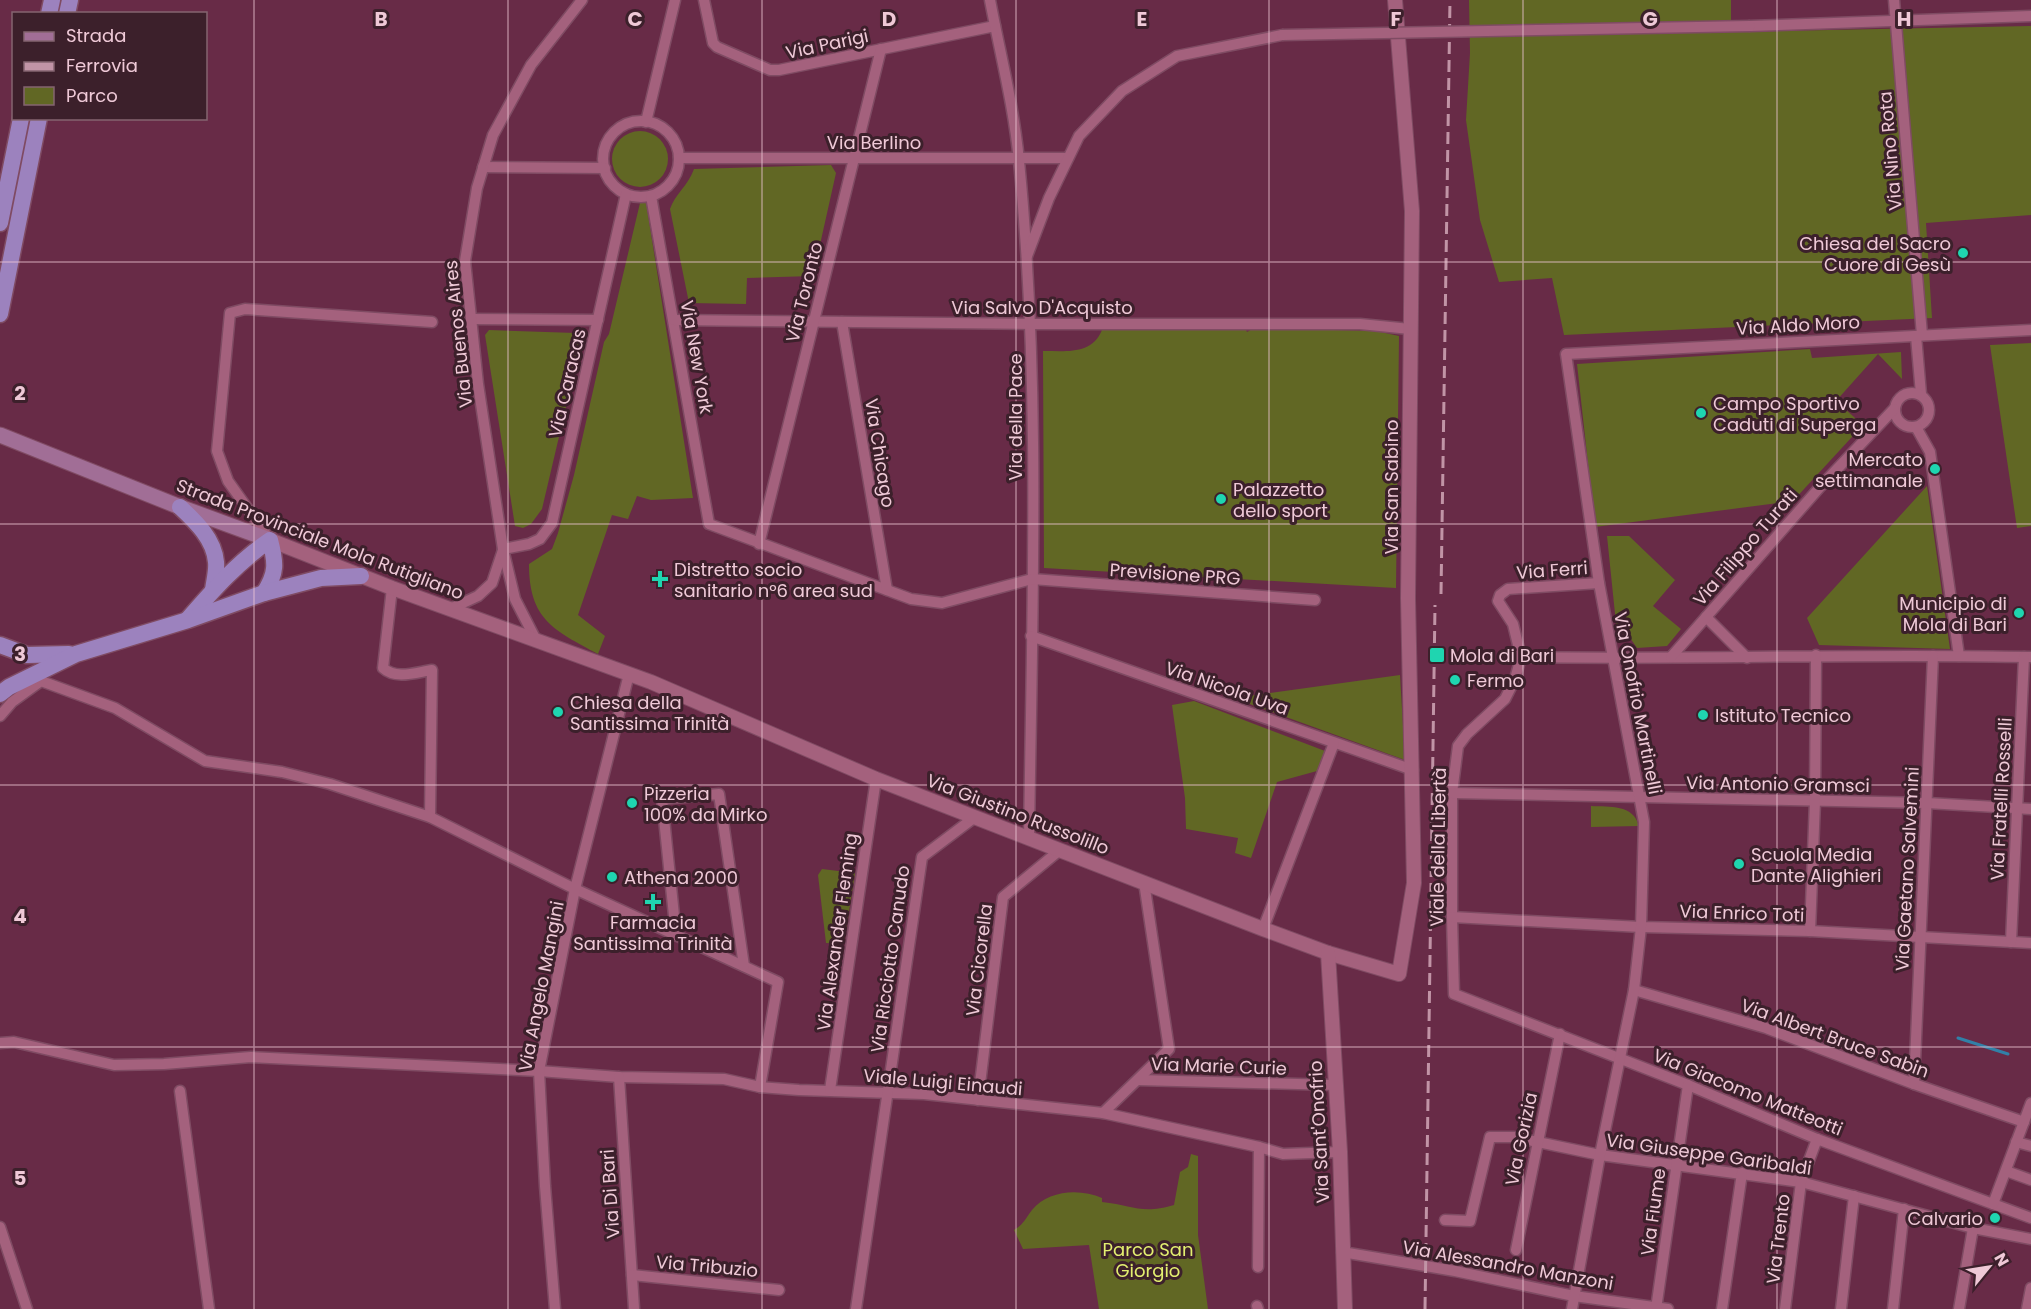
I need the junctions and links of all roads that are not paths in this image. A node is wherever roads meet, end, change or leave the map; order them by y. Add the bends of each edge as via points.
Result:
1 (582, 0) edge
2 (675, 0) edge
3 (704, 0) edge
4 (990, 0) edge
5 (1395, 0) edge
6 (1894, 0) edge
7 (2031, 16) edge
8 (1896, 20) junction
9 (995, 26) junction
10 (881, 49) junction
11 (20, 120) edge
12 (39, 120) edge
13 (646, 122) junction
14 (679, 158) junction
15 (1068, 158) junction
16 (855, 159) junction
17 (1019, 159) junction
18 (483, 167) junction
19 (605, 168) junction
20 (4, 181) edge
21 (626, 194) junction
22 (651, 196) junction
23 (0, 223) edge
24 (1026, 261) junction
25 (0, 314) edge
26 (471, 319) junction
27 (598, 320) junction
28 (674, 320) junction
29 (432, 322) dead end
30 (813, 322) junction
31 (842, 322) junction
32 (1031, 324) junction
33 (1410, 329) junction
34 (2031, 330) edge
35 (1916, 336) junction
36 (1566, 354) joint
37 (1918, 393) junction
38 (1894, 409) junction
39 (1916, 427) junction
40 (0, 435) edge
41 (180, 507) junction
42 (709, 524) joint
43 (270, 540) junction
44 (759, 543) junction
45 (503, 549) junction
46 (361, 576) junction
47 (1032, 579) junction
48 (1599, 584) junction
49 (392, 588) junction
50 (213, 590) junction
51 (887, 590) junction
52 (264, 593) junction
53 (1316, 600) dead end
54 (450, 609) junction
55 (1706, 617) junction
56 (188, 620) junction
57 (1032, 636) junction
58 (536, 640) junction
59 (0, 645) edge
60 (76, 654) junction
61 (1816, 656) junction
62 (1933, 656) junction
63 (1959, 656) junction
64 (1521, 657) junction
65 (1671, 657) junction
66 (2027, 657) edge
67 (1613, 658) junction
68 (1747, 658) junction
69 (629, 674) junction
70 (0, 694) edge
71 (0, 716) edge
72 (1334, 743) junction
73 (1413, 770) junction
74 (876, 778) junction
75 (1452, 793) junction
76 (1639, 798) junction
77 (1815, 801) junction
78 (1927, 803) junction
79 (2017, 809) junction
80 (2031, 809) edge
81 (430, 817) junction
82 (975, 817) junction
83 (1029, 838) junction
84 (1060, 850) junction
85 (1144, 882) junction
86 (575, 889) junction
87 (1452, 917) junction
88 (1641, 927) junction
89 (1263, 929) junction
90 (1810, 932) junction
91 (676, 935) junction
92 (1921, 936) junction
93 (2011, 942) junction
94 (2031, 943) edge
95 (1328, 953) junction
96 (744, 966) junction
97 (1399, 974) joint
98 (1634, 990) junction
99 (1454, 994) joint
100 (1560, 1034) junction
101 (0, 1043) edge
102 (1621, 1058) junction
103 (539, 1071) junction
104 (619, 1077) junction
105 (1138, 1080) junction
106 (1914, 1084) junction
107 (1336, 1085) junction
108 (1688, 1085) junction
109 (760, 1087) junction
110 (830, 1090) junction
111 (180, 1091) dead end
112 (888, 1092) junction
113 (978, 1100) junction
114 (2031, 1103) edge
115 (1103, 1113) junction
116 (2024, 1122) junction
117 (1817, 1139) junction
118 (1537, 1142) junction
119 (2016, 1142) junction
120 (2031, 1146) edge
121 (1259, 1147) junction
122 (1340, 1152) junction
123 (1600, 1155) junction
124 (1676, 1166) junction
125 (2006, 1171) junction
126 (1742, 1173) junction
127 (2031, 1180) edge
128 (1801, 1182) junction
129 (1854, 1196) junction
130 (1993, 1204) junction
131 (1904, 1209) junction
132 (2031, 1218) edge
133 (1445, 1220) dead end
134 (0, 1227) edge
135 (1973, 1228) junction
136 (2031, 1239) edge
137 (1516, 1250) dead end
138 (1342, 1252) junction
139 (1258, 1267) dead end
140 (632, 1275) junction
141 (2031, 1288) edge
142 (779, 1290) dead end
143 (1574, 1296) junction
144 (634, 1308) edge
145 (1660, 1308) edge
146 (27, 1309) edge
147 (209, 1309) edge
148 (555, 1309) edge
149 (856, 1309) edge
150 (1346, 1309) edge
151 (1572, 1309) edge
152 (1722, 1309) edge
153 (1785, 1309) edge
154 (1841, 1309) edge
155 (1893, 1309) edge
156 (1959, 1309) edge
157 (2027, 1309) edge

1 - 18 street, Via Buenos Aires via 531,65 492,135
2 - 13 street
3 - 10 street, Via Parigi via 713,43 770,70
4 - 9 street, Via della Pace
5 - 33 street, Via San Sabino via 1412,211
6 - 8 street, Via Nino Rota
7 - 8 street
8 - 15 street, bridge via 1282,35 1177,56 1122,91 1079,136
8 - 35 street, Via Nino Rota
9 - 10 street, Via Parigi
9 - 17 street, Via della Pace
10 - 16 street, Via Toronto
11 - 20 highway
12 - 25 highway
13 - 14 street via 673,138
13 - 19 street via 633,122 613,134 606,144
14 - 16 street, Via Berlino
14 - 22 street via 672,182
15 - 17 street, Via Berlino
15 - 24 street
16 - 17 street, Via Berlino
16 - 30 street, Via Toronto
17 - 24 street, Via della Pace
18 - 19 street
18 - 26 street, Via Buenos Aires via 465,261
19 - 21 street via 616,188
20 - 23 highway
21 - 22 street
21 - 27 street, Via Caracas
22 - 28 street, Via New York
24 - 32 street, Via della Pace
26 - 27 street
26 - 45 street, Via Buenos Aires
27 - 45 street, Via Caracas via 552,522 540,539
28 - 30 street, Via Salvo D'Acquisto
28 - 42 street, Via New York
29 - 43 street via 244,309 230,313 217,451 228,481
30 - 31 street, Via Salvo D'Acquisto
30 - 44 street, Via Toronto
31 - 32 street, Via Salvo D'Acquisto
31 - 51 street, Via Chicago
32 - 33 street, Via Salvo D'Acquisto via 1360,324
32 - 47 street, Via della Pace
33 - 73 street, Via San Sabino via 1408,598
34 - 35 street, Via Aldo Moro
35 - 36 street, Via Aldo Moro
35 - 37 street, Via Nino Rota
36 - 48 street, Via Onofrio Martinelli
37 - 38 street via 1909,392 1899,398
37 - 39 street via 1928,402 1929,414
38 - 39 street via 1902,424
38 - 55 street, Via Filippo Turati
39 - 63 street via 1929,452
40 - 41 main road, Strada Provinciale Mola Rutigliano
41 - 43 main road, Strada Provinciale Mola Rutigliano
41 - 50 highway via 212,545 217,563
42 - 44 street, Previsione PRG
43 - 46 street, Strada Provinciale Mola Rutigliano
43 - 50 highway
43 - 52 highway via 276,561 273,580
44 - 51 street, Previsione PRG
45 - 54 street via 492,583 478,596
45 - 58 street, Via Buenos Aires via 515,599
46 - 49 street, Strada Provinciale Mola Rutigliano
46 - 52 highway via 321,578
47 - 51 street, Previsione PRG via 942,603 911,599
47 - 53 street, Previsione PRG
47 - 57 street, Via della Pace
48 - 64 street, Via Ferri via 1508,589 1500,595 1498,601 1513,624
48 - 67 street, Via Onofrio Martinelli
49 - 54 street, Strada Provinciale Mola Rutigliano
49 - 81 street via 383,668 398,675 432,670
50 - 56 highway
52 - 56 highway
54 - 58 street, Strada Provinciale Mola Rutigliano
55 - 65 street, Via Filippo Turati
55 - 68 street
56 - 60 highway
57 - 72 street, Via Nicola Uva
57 - 83 street, Via della Pace
58 - 69 street, Strada Provinciale Mola Rutigliano
59 - 60 highway via 27,655
60 - 70 highway
61 - 62 street
61 - 68 street
61 - 77 street
62 - 63 street
62 - 78 street, Via Gaetano Salvemini
63 - 66 street
64 - 67 street
64 - 75 street, Viale della Libertà via 1505,699 1458,746
65 - 67 street
65 - 68 street
66 - 79 street, Via Fratelli Rosselli
67 - 76 street, Via Onofrio Martinelli
69 - 74 street, Via Giustino Russolillo
69 - 86 street, Via Angelo Mangini
71 - 81 street via 41,681 115,708 206,761 282,772 330,784
72 - 73 street, Via Nicola Uva
72 - 89 street
73 - 97 street, Via San Sabino via 1414,883
74 - 82 street, Via Giustino Russolillo
74 - 110 street, Via Alexander Fleming
75 - 76 street, Via Antonio Gramsci
75 - 87 street, Viale della Libertà
76 - 77 street, Via Antonio Gramsci
76 - 88 street, Via Onofrio Martinelli via 1644,822
77 - 78 street, Via Antonio Gramsci
77 - 90 street
78 - 79 street, Via Antonio Gramsci
78 - 92 street, Via Gaetano Salvemini
79 - 80 street, Via Antonio Gramsci
79 - 93 street, Via Fratelli Rosselli
81 - 86 street
82 - 83 street, Via Giustino Russolillo
82 - 112 street, Via Ricciotto Canudo via 921,857
83 - 84 street, Via Giustino Russolillo
84 - 85 street, Via Giustino Russolillo
84 - 113 street, Via Cicorella via 1003,897
85 - 89 street, Via Giustino Russolillo
85 - 105 street via 1170,1049
86 - 91 street
86 - 103 street, Via Angelo Mangini
87 - 88 street, Via Enrico Toti
87 - 99 street, Viale della Libertà
88 - 90 street, Via Enrico Toti
88 - 98 street, Via Onofrio Martinelli
89 - 95 street, Via Giustino Russolillo
90 - 92 street, Via Enrico Toti
91 - 96 street
91 - 96 street via 662,799 719,794
92 - 93 street, Via Enrico Toti
92 - 106 street, Via Gaetano Salvemini
93 - 94 street, Via Enrico Toti
95 - 97 street, Via Giustino Russolillo
95 - 107 street, Via Sant'Onofrio
96 - 109 street via 778,982
98 - 102 street, Via Onofrio Martinelli
98 - 106 street, Via Albert Bruce Sabin via 1766,1028
99 - 100 street, Via Giacomo Matteotti
100 - 102 street, Via Giacomo Matteotti
100 - 118 street, Via Gorizia
101 - 103 street, Viale Luigi Einaudi via 14,1042 114,1065 251,1057
102 - 108 street, Via Giacomo Matteotti
102 - 123 street, Via Onofrio Martinelli
103 - 104 street, Viale Luigi Einaudi
103 - 148 street, Via Angelo Mangini
104 - 109 street, Viale Luigi Einaudi via 724,1079
104 - 140 street, Via Di Bari
105 - 107 street, Via Marie Curie
105 - 115 street
106 - 116 street, Via Albert Bruce Sabin
107 - 122 street, Via Sant'Onofrio
108 - 117 street, Via Giacomo Matteotti
108 - 124 street, Via Fiume
109 - 110 street, Viale Luigi Einaudi
110 - 112 street, Viale Luigi Einaudi
111 - 147 street
112 - 113 street, Viale Luigi Einaudi
112 - 149 street, Via Ricciotto Canudo
113 - 115 street, Viale Luigi Einaudi
114 - 116 street
115 - 121 street, Viale Luigi Einaudi
116 - 119 street
117 - 128 street, Via Trento
117 - 130 street, Via Giacomo Matteotti
118 - 123 street, Via Giuseppe Garibaldi
118 - 133 street, Via Giuseppe Garibaldi via 1490,1137 1470,1221
118 - 137 street, Via Gorizia
119 - 120 street
119 - 125 street
121 - 122 street, Viale Luigi Einaudi via 1283,1154
121 - 139 street
122 - 138 street, Via Sant'Onofrio
123 - 124 street, Via Giuseppe Garibaldi
123 - 143 street, Via Onofrio Martinelli
124 - 126 street, Via Giuseppe Garibaldi
124 - 145 street, Via Fiume
125 - 127 street
125 - 130 street
126 - 128 street, Via Giuseppe Garibaldi
126 - 152 street
128 - 129 street, Via Giuseppe Garibaldi
128 - 153 street, Via Trento
129 - 131 street, Via Giuseppe Garibaldi
129 - 154 street
130 - 132 street, Via Giacomo Matteotti
131 - 135 street, Via Giuseppe Garibaldi
131 - 155 street
134 - 146 street
135 - 136 street, Via Giuseppe Garibaldi
135 - 156 street
138 - 143 street, Via Alessandro Manzoni
138 - 150 street, Via Sant'Onofrio
140 - 142 street, Via Tribuzio
140 - 144 street, Via Di Bari
141 - 157 street
143 - 145 street, Via Alessandro Manzoni
143 - 151 street, Via Onofrio Martinelli

